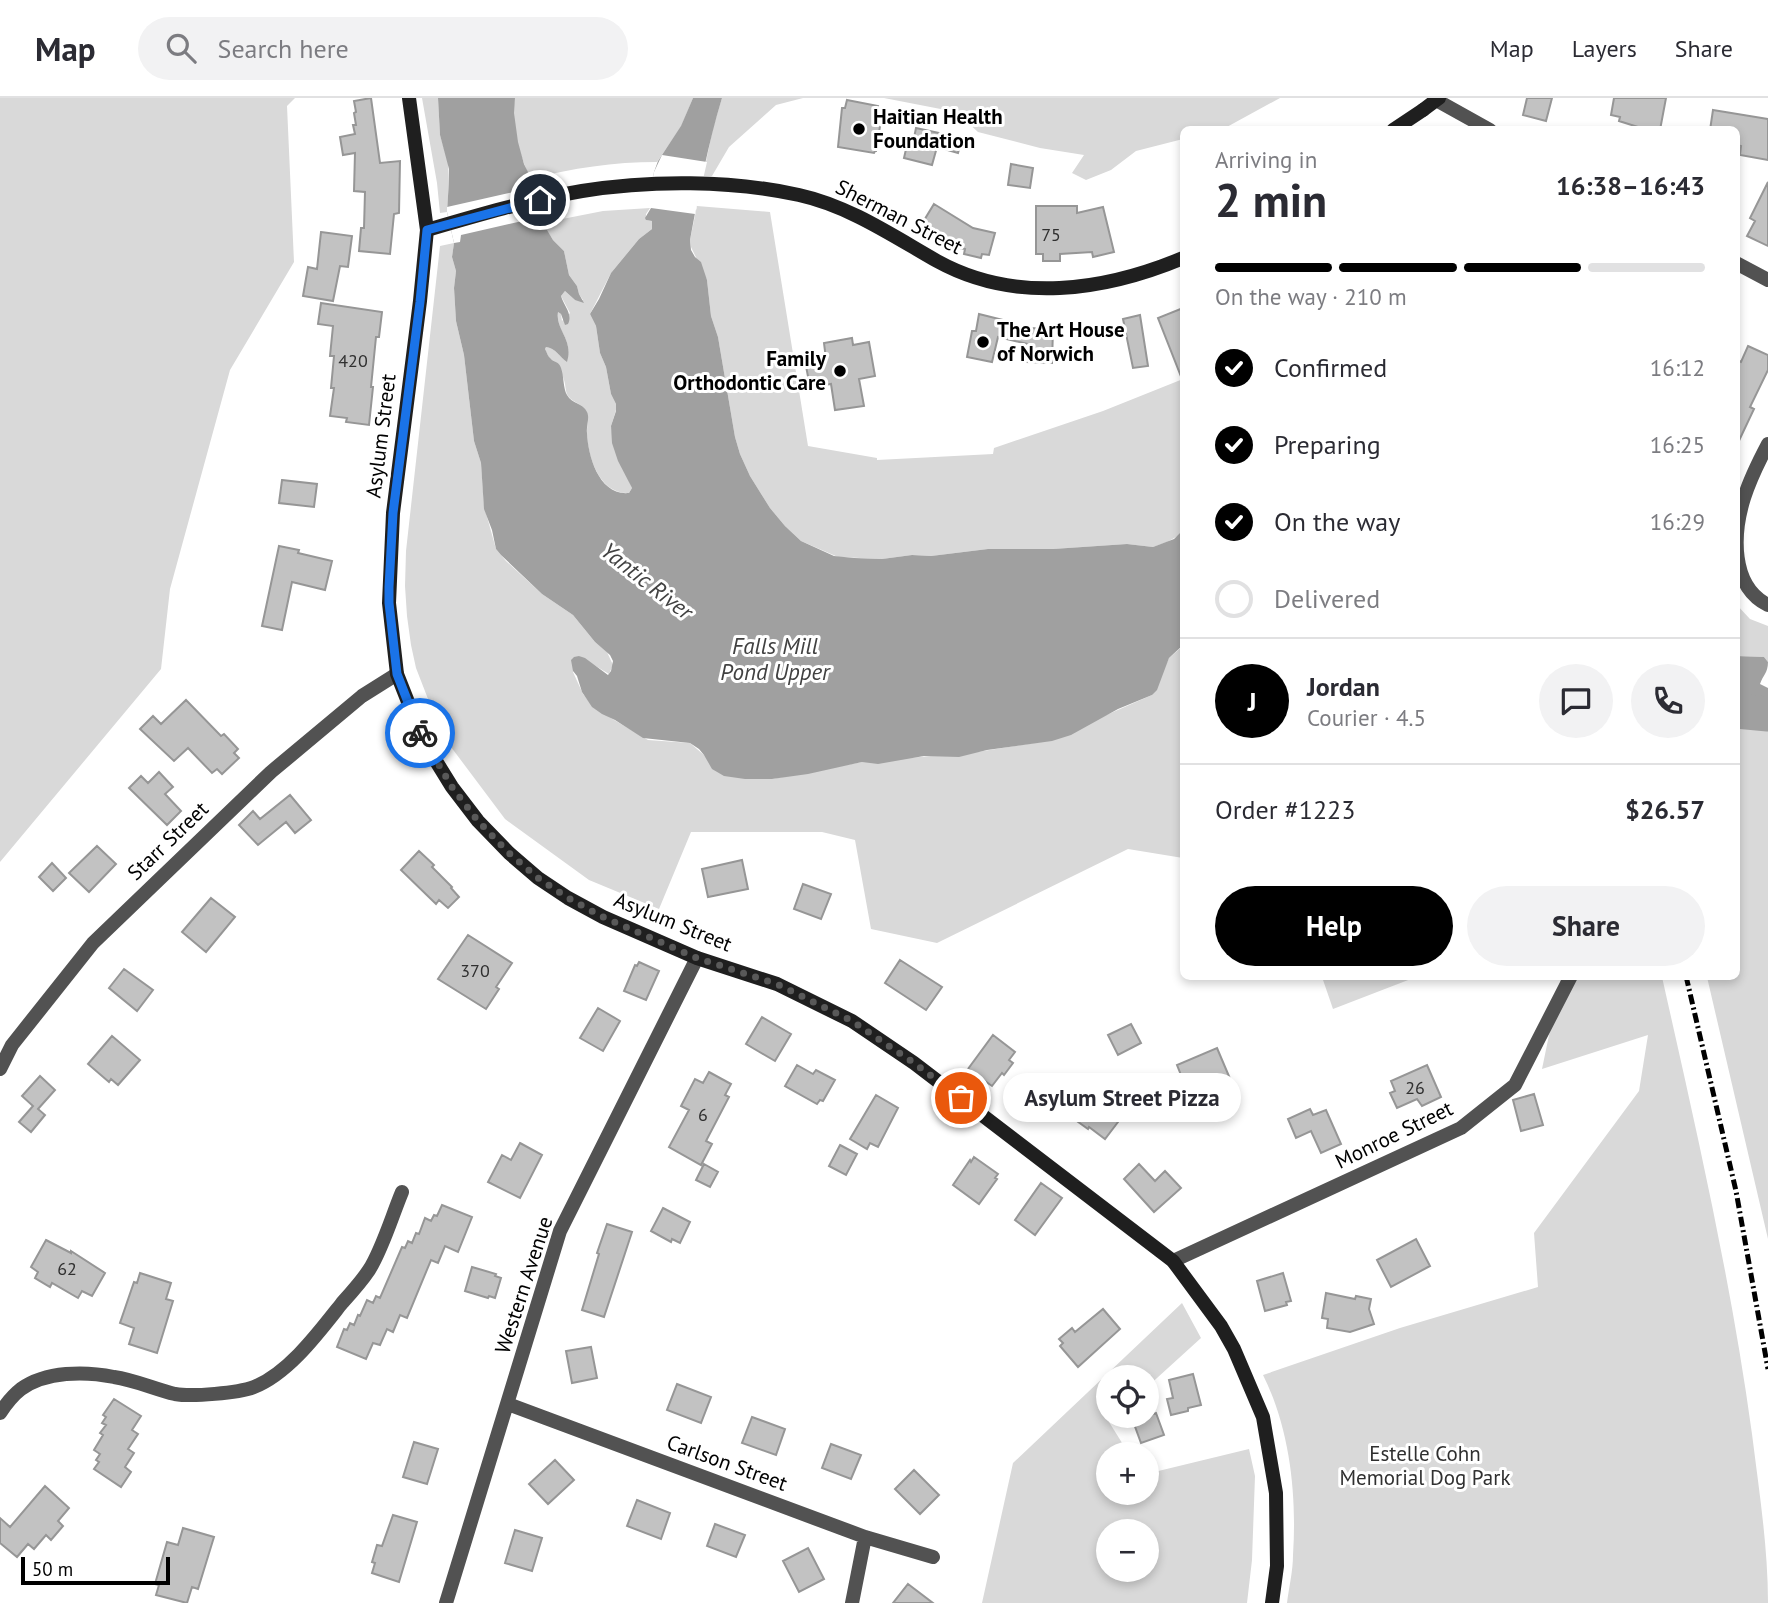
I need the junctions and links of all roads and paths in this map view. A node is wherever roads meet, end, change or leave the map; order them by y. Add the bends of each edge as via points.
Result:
1 (409, 98) edge
2 (1437, 99) edge
3 (1399, 126) edge
4 (1483, 126) edge
5 (427, 230) junction
6 (1180, 259) edge
7 (1740, 265) edge
8 (1768, 280) edge
9 (1768, 444) edge
10 (1740, 514) edge
11 (1740, 568) edge
12 (1768, 605) edge
13 (397, 674) junction
14 (697, 958) junction
15 (1569, 980) edge
16 (0, 1069) edge
17 (402, 1192) dead end
18 (1173, 1261) junction
19 (508, 1404) junction
20 (0, 1413) edge
21 (865, 1537) junction
22 (933, 1557) dead end
23 (446, 1603) edge
24 (852, 1603) edge
25 (1272, 1603) edge

1 - 5 street, Asylum Street
2 - 3 street, bridge
2 - 4 street
5 - 6 street, Sherman Street via 588,190 706,184 829,203 950,267 1004,286 1095,285
5 - 13 street, Asylum Street via 391,536 389,603
7 - 8 street
9 - 10 street
11 - 12 street via 1754,595
13 - 14 street, Asylum Street via 423,740 452,787 509,853 568,898
13 - 16 street, Starr Street via 362,696 271,772 93,943 12,1045
14 - 18 street, Asylum Street via 777,984 852,1021 924,1070
14 - 19 street, Western Avenue via 560,1231
15 - 18 street, Monroe Street via 1515,1085 1461,1129
17 - 20 street via 369,1271 302,1350 260,1384 246,1390 187,1395 114,1377 66,1375 25,1387
18 - 25 street, Asylum Street via 1222,1326 1263,1417 1276,1493 1277,1566
19 - 21 street, Carlson Street
19 - 23 street, Western Avenue
21 - 22 street, Carlson Street
21 - 24 street

